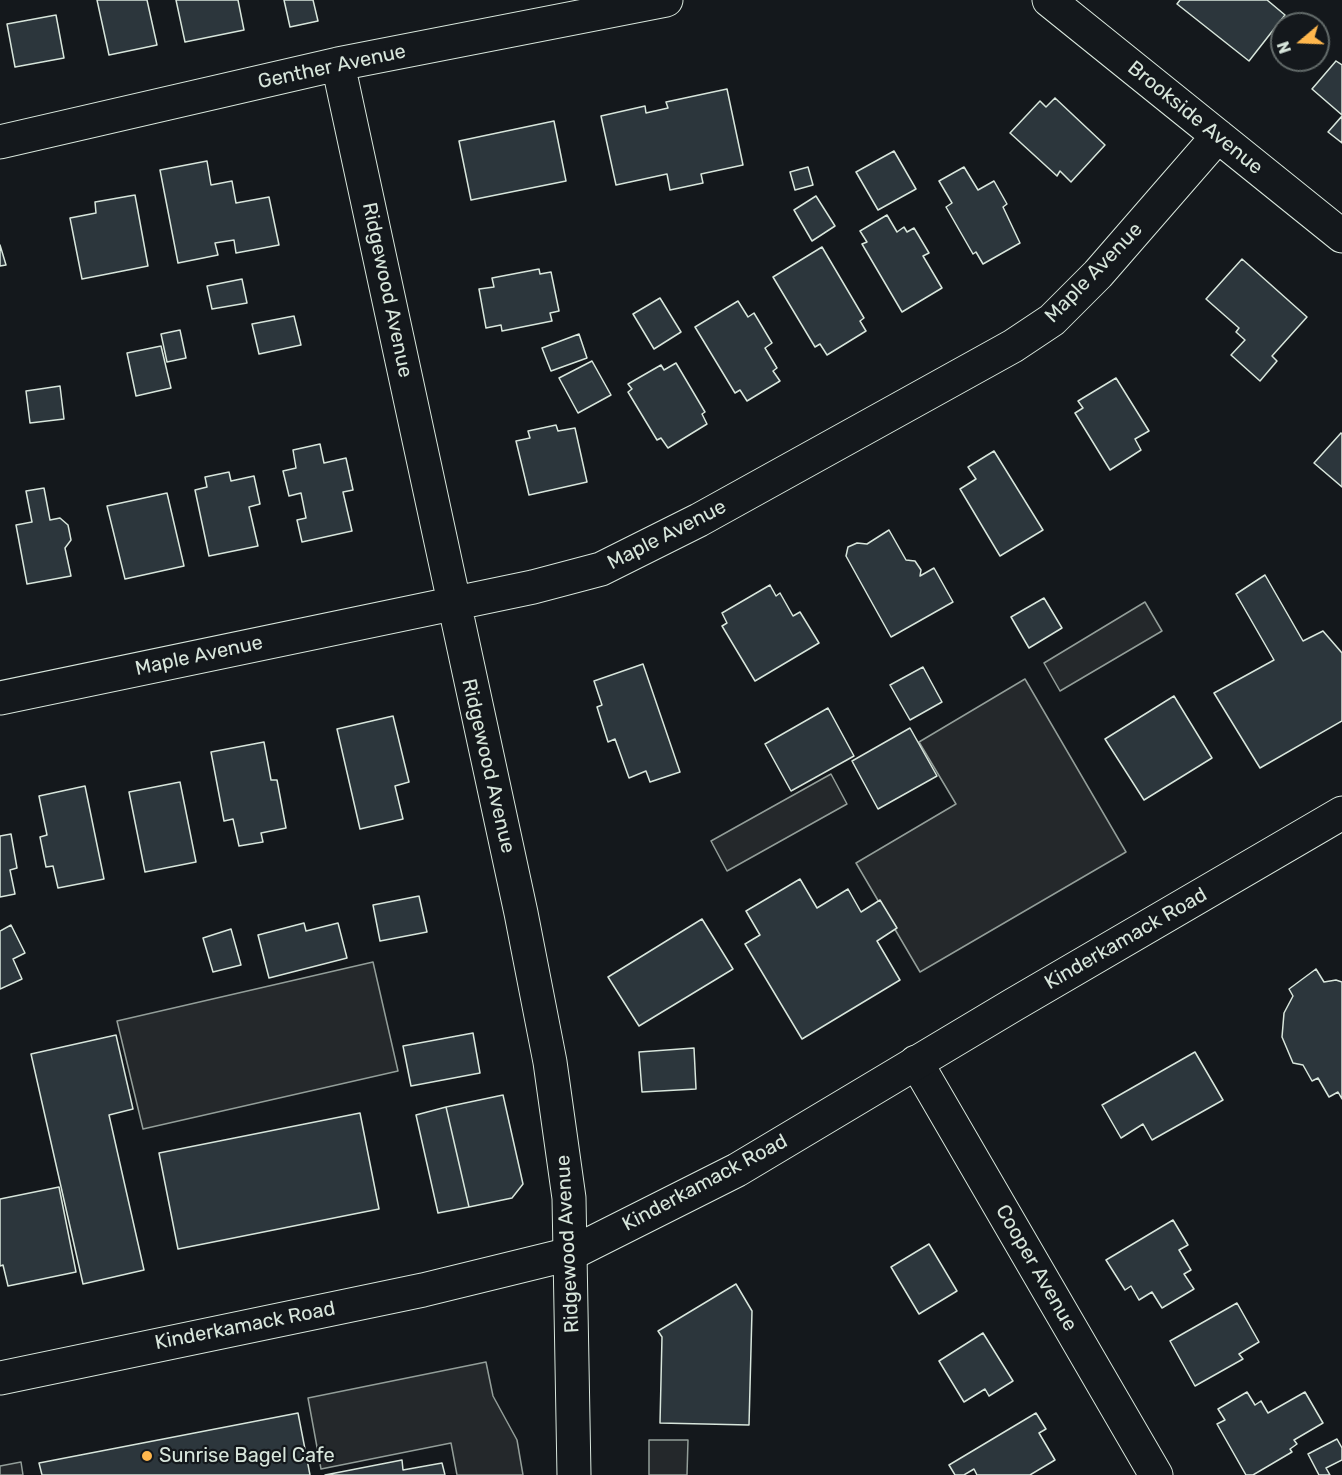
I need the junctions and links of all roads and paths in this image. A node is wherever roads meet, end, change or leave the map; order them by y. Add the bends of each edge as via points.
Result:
1 (666, 0) edge
2 (1049, 0) edge
3 (338, 64) junction
4 (1218, 136) junction
5 (0, 142) edge
6 (1342, 236) edge
7 (453, 603) junction
8 (0, 698) edge
9 (1342, 813) edge
10 (916, 1062) junction
11 (570, 1254) junction
12 (0, 1378) edge
13 (574, 1475) edge
14 (1156, 1475) edge

1 - 3 street, Genther Avenue
2 - 4 street, Brookside Avenue
3 - 5 street, Genther Avenue
3 - 7 street, Ridgewood Avenue
4 - 6 street, Brookside Avenue
4 - 7 street, Maple Avenue via 1098,274 1052,320 1013,346 699,520 601,569
7 - 8 street, Maple Avenue
7 - 11 street, Ridgewood Avenue via 550,1062 569,1198
9 - 10 street, Kinderkamack Road
10 - 11 street, Kinderkamack Road via 737,1170
10 - 14 street, Cooper Avenue
11 - 12 street, Kinderkamack Road via 423,1290
11 - 13 street, Ridgewood Avenue

